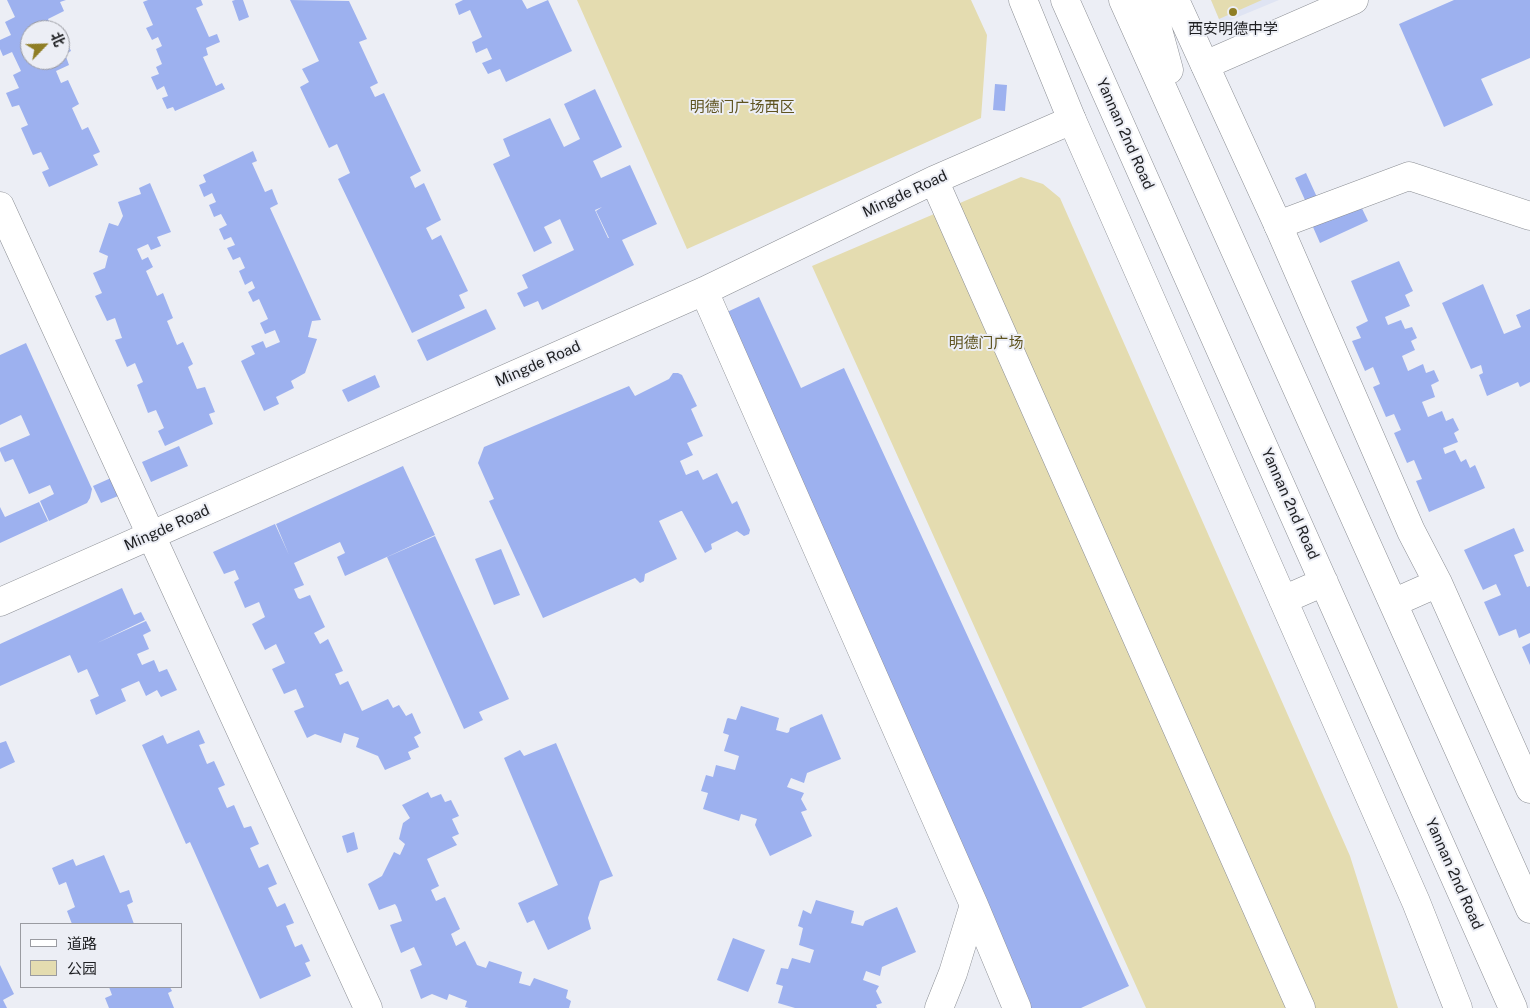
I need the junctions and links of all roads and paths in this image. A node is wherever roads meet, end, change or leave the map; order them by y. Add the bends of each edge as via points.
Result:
1 (1023, 0) edge
2 (1044, 0) edge
3 (1065, 0) edge
4 (1123, 0) edge
5 (1150, 0) edge
6 (1175, 0) edge
7 (1354, 0) edge
8 (1205, 64) junction
9 (1072, 120) junction
10 (1191, 151) junction
11 (934, 180) junction
12 (0, 206) edge
13 (1530, 216) edge
14 (1278, 225) junction
15 (704, 291) junction
16 (150, 536) junction
17 (1324, 582) junction
18 (1438, 583) junction
19 (1283, 600) junction
20 (0, 602) edge
21 (1393, 603) junction
22 (1530, 789) edge
23 (974, 905) junction
24 (1530, 909) edge
25 (368, 1008) edge
26 (939, 1008) edge
27 (1018, 1008) edge
28 (1301, 1008) edge
29 (1458, 1008) edge
30 (1513, 1008) edge

1 - 9 main road
2 - 9 main road
3 - 17 main road, Yannan 2nd Road
4 - 10 main road
5 - 10 main road
6 - 8 main road
7 - 8 main road
8 - 14 main road
9 - 11 main road, Mingde Road
9 - 19 main road
10 - 21 main road
11 - 15 main road, Mingde Road
11 - 28 main road
12 - 16 main road
13 - 14 main road via 1409,176
14 - 18 main road via 1411,531
15 - 16 main road, Mingde Road
15 - 23 main road
16 - 20 main road, Mingde Road
16 - 25 main road
17 - 19 main road
17 - 30 main road, Yannan 2nd Road
18 - 21 main road
18 - 22 main road
19 - 29 main road via 1416,902
21 - 24 main road
23 - 26 main road
23 - 27 main road

